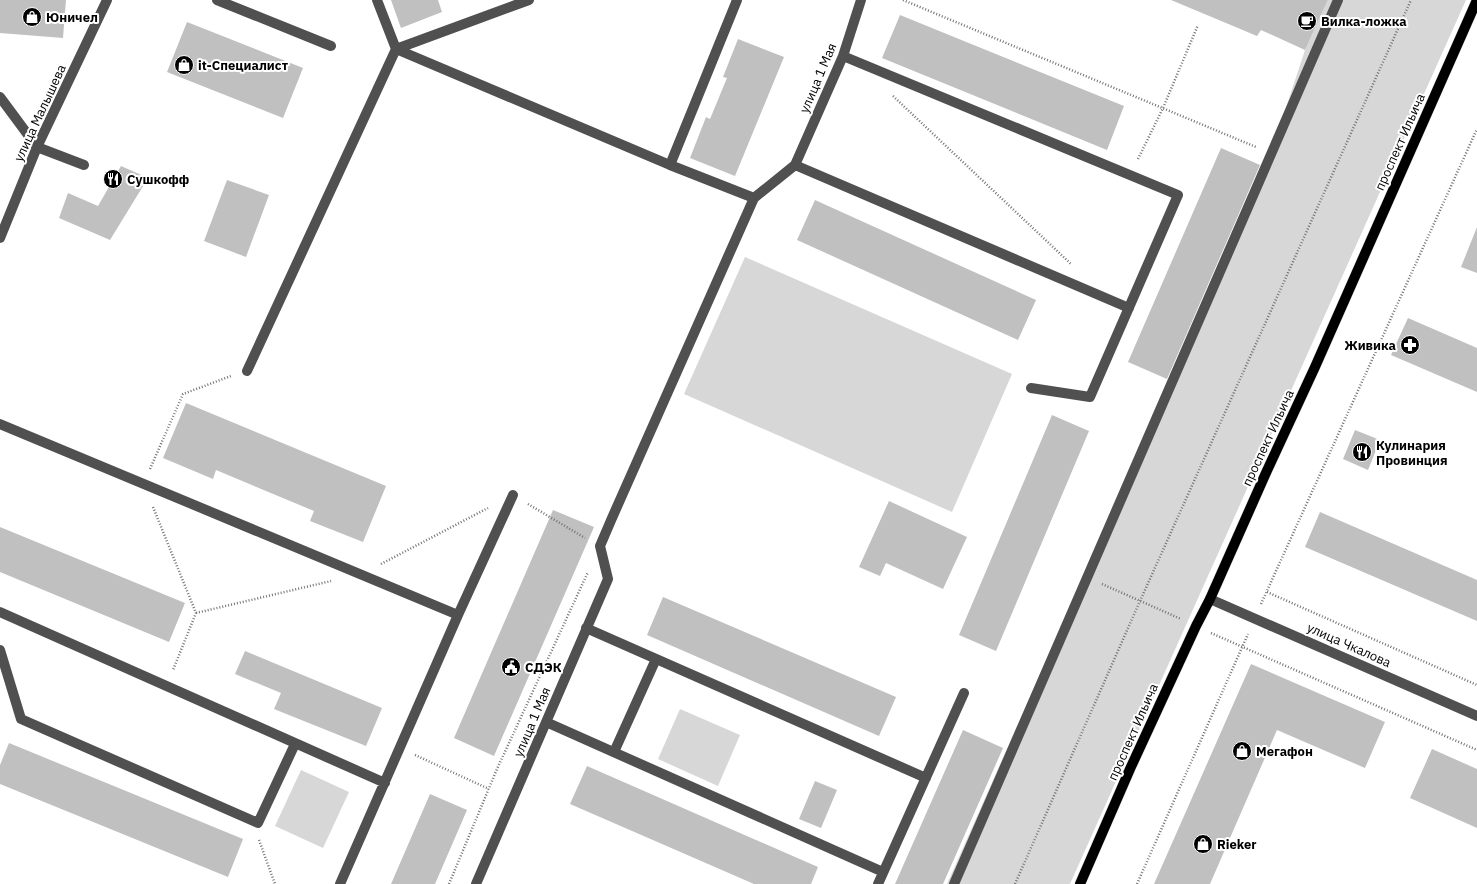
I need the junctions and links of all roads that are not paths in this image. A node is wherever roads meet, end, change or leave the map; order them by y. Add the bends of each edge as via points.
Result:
1 (106, 0) edge
2 (217, 0) edge
3 (377, 0) edge
4 (529, 0) edge
5 (737, 0) edge
6 (861, 0) edge
7 (1338, 0) edge
8 (1476, 0) edge
9 (331, 46) dead end
10 (396, 49) junction
11 (843, 56) junction
12 (0, 97) edge
13 (37, 147) junction
14 (84, 165) dead end
15 (670, 165) junction
16 (795, 165) junction
17 (754, 198) junction
18 (0, 238) edge
19 (1129, 308) junction
20 (247, 371) road end
21 (1031, 388) dead end
22 (0, 424) edge
23 (513, 495) road end
24 (1210, 599) junction
25 (0, 612) edge
26 (458, 615) junction
27 (586, 628) junction
28 (0, 650) edge
29 (656, 659) junction
30 (964, 693) dead end
31 (1477, 716) edge
32 (546, 722) junction
33 (295, 744) junction
34 (614, 752) junction
35 (926, 778) junction
36 (385, 784) junction
37 (883, 872) junction
38 (340, 884) edge
39 (476, 884) edge
40 (878, 884) edge
41 (954, 884) edge
42 (1080, 884) edge

1 - 13 street, улица Малышева
2 - 9 street
3 - 10 street
4 - 10 street
5 - 15 street
6 - 11 street, улица 1 Мая
7 - 41 street
8 - 24 main road, проспект Ильича
10 - 15 street
10 - 20 street
11 - 16 street, улица 1 Мая
11 - 19 street via 1178,195
12 - 13 street
13 - 14 street
13 - 18 street, улица Малышева
15 - 17 street
16 - 17 street
16 - 19 street
17 - 27 street, улица 1 Мая via 600,546 608,579
19 - 21 street via 1090,397
22 - 26 street
23 - 26 street
24 - 31 street, улица Чкалова
24 - 42 main road, проспект Ильича via 1130,769
25 - 33 street
26 - 36 street
27 - 29 street
27 - 32 street, улица 1 Мая
28 - 33 street via 21,719 258,823
29 - 34 street
29 - 35 street
30 - 35 street
32 - 34 street
32 - 39 street, улица 1 Мая
33 - 36 street
34 - 37 street
35 - 37 street
36 - 38 street
37 - 40 street

